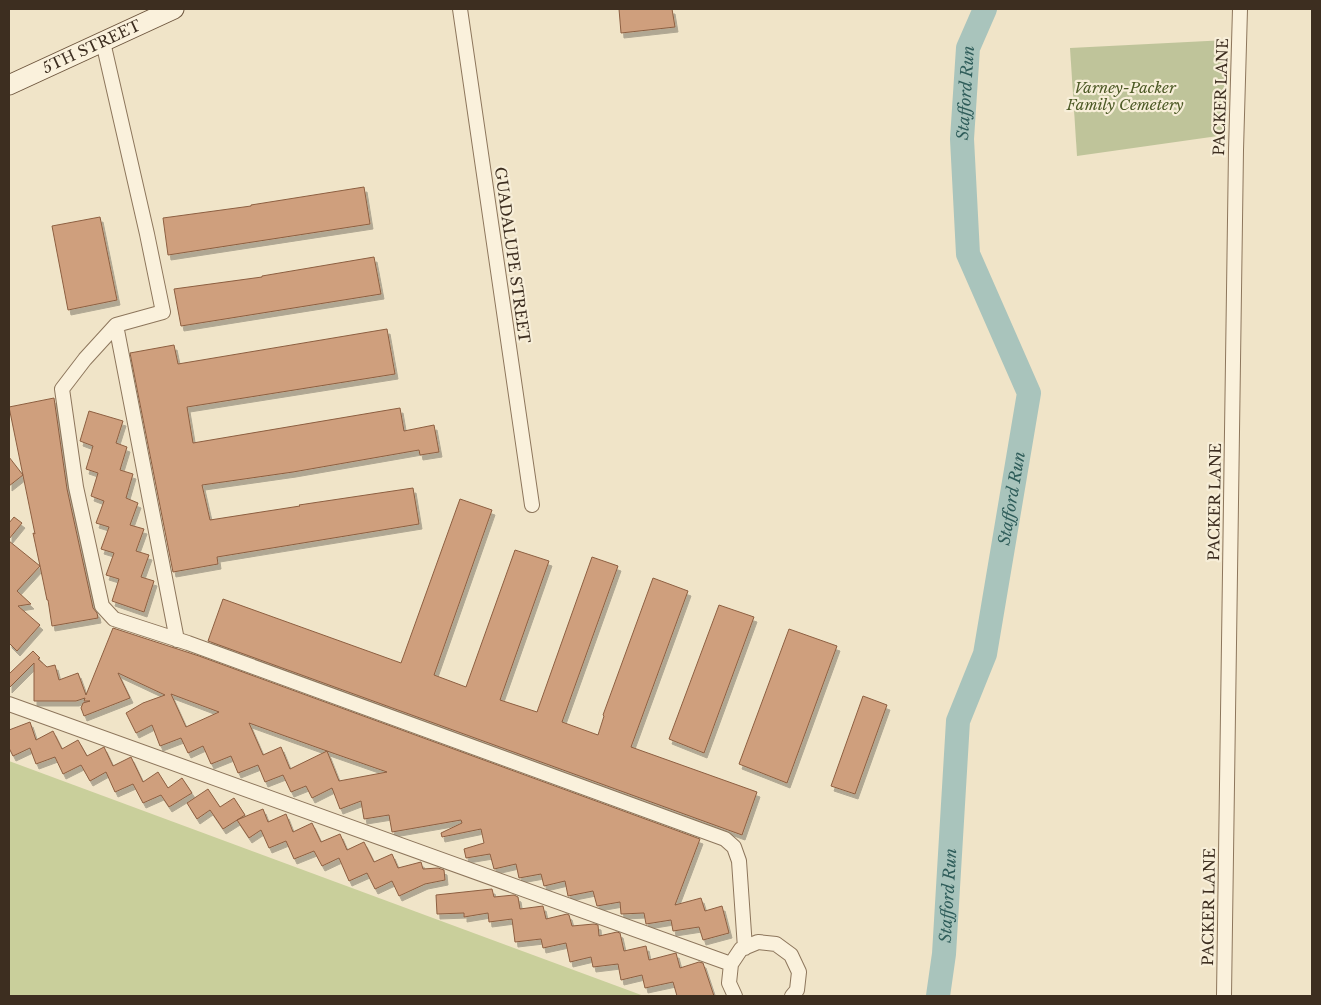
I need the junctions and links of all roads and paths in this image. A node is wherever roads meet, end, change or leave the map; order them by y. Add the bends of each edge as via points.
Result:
1 (174, 9) edge
2 (460, 9) edge
3 (1240, 9) edge
4 (153, 13) edge
5 (103, 42) junction
6 (9, 85) edge
7 (116, 325) junction
8 (532, 505) dead end
9 (177, 640) junction
10 (9, 704) edge
11 (745, 948) junction
12 (731, 964) junction
13 (735, 996) edge
14 (792, 996) edge
15 (1224, 996) edge

1 - 4 main road, 5TH STREET
2 - 8 street, GUADALUPE STREET
3 - 15 street, PACKER LANE
4 - 5 main road, 5TH STREET
5 - 6 main road, 5TH STREET
5 - 7 street via 163,312
7 - 9 street
7 - 9 street via 62,389 76,487 102,606 114,619
9 - 11 street via 725,839 734,847 739,861
10 - 12 street
11 - 12 street
11 - 14 street via 758,942 776,944 791,955 799,972 797,990
12 - 13 street via 729,982

